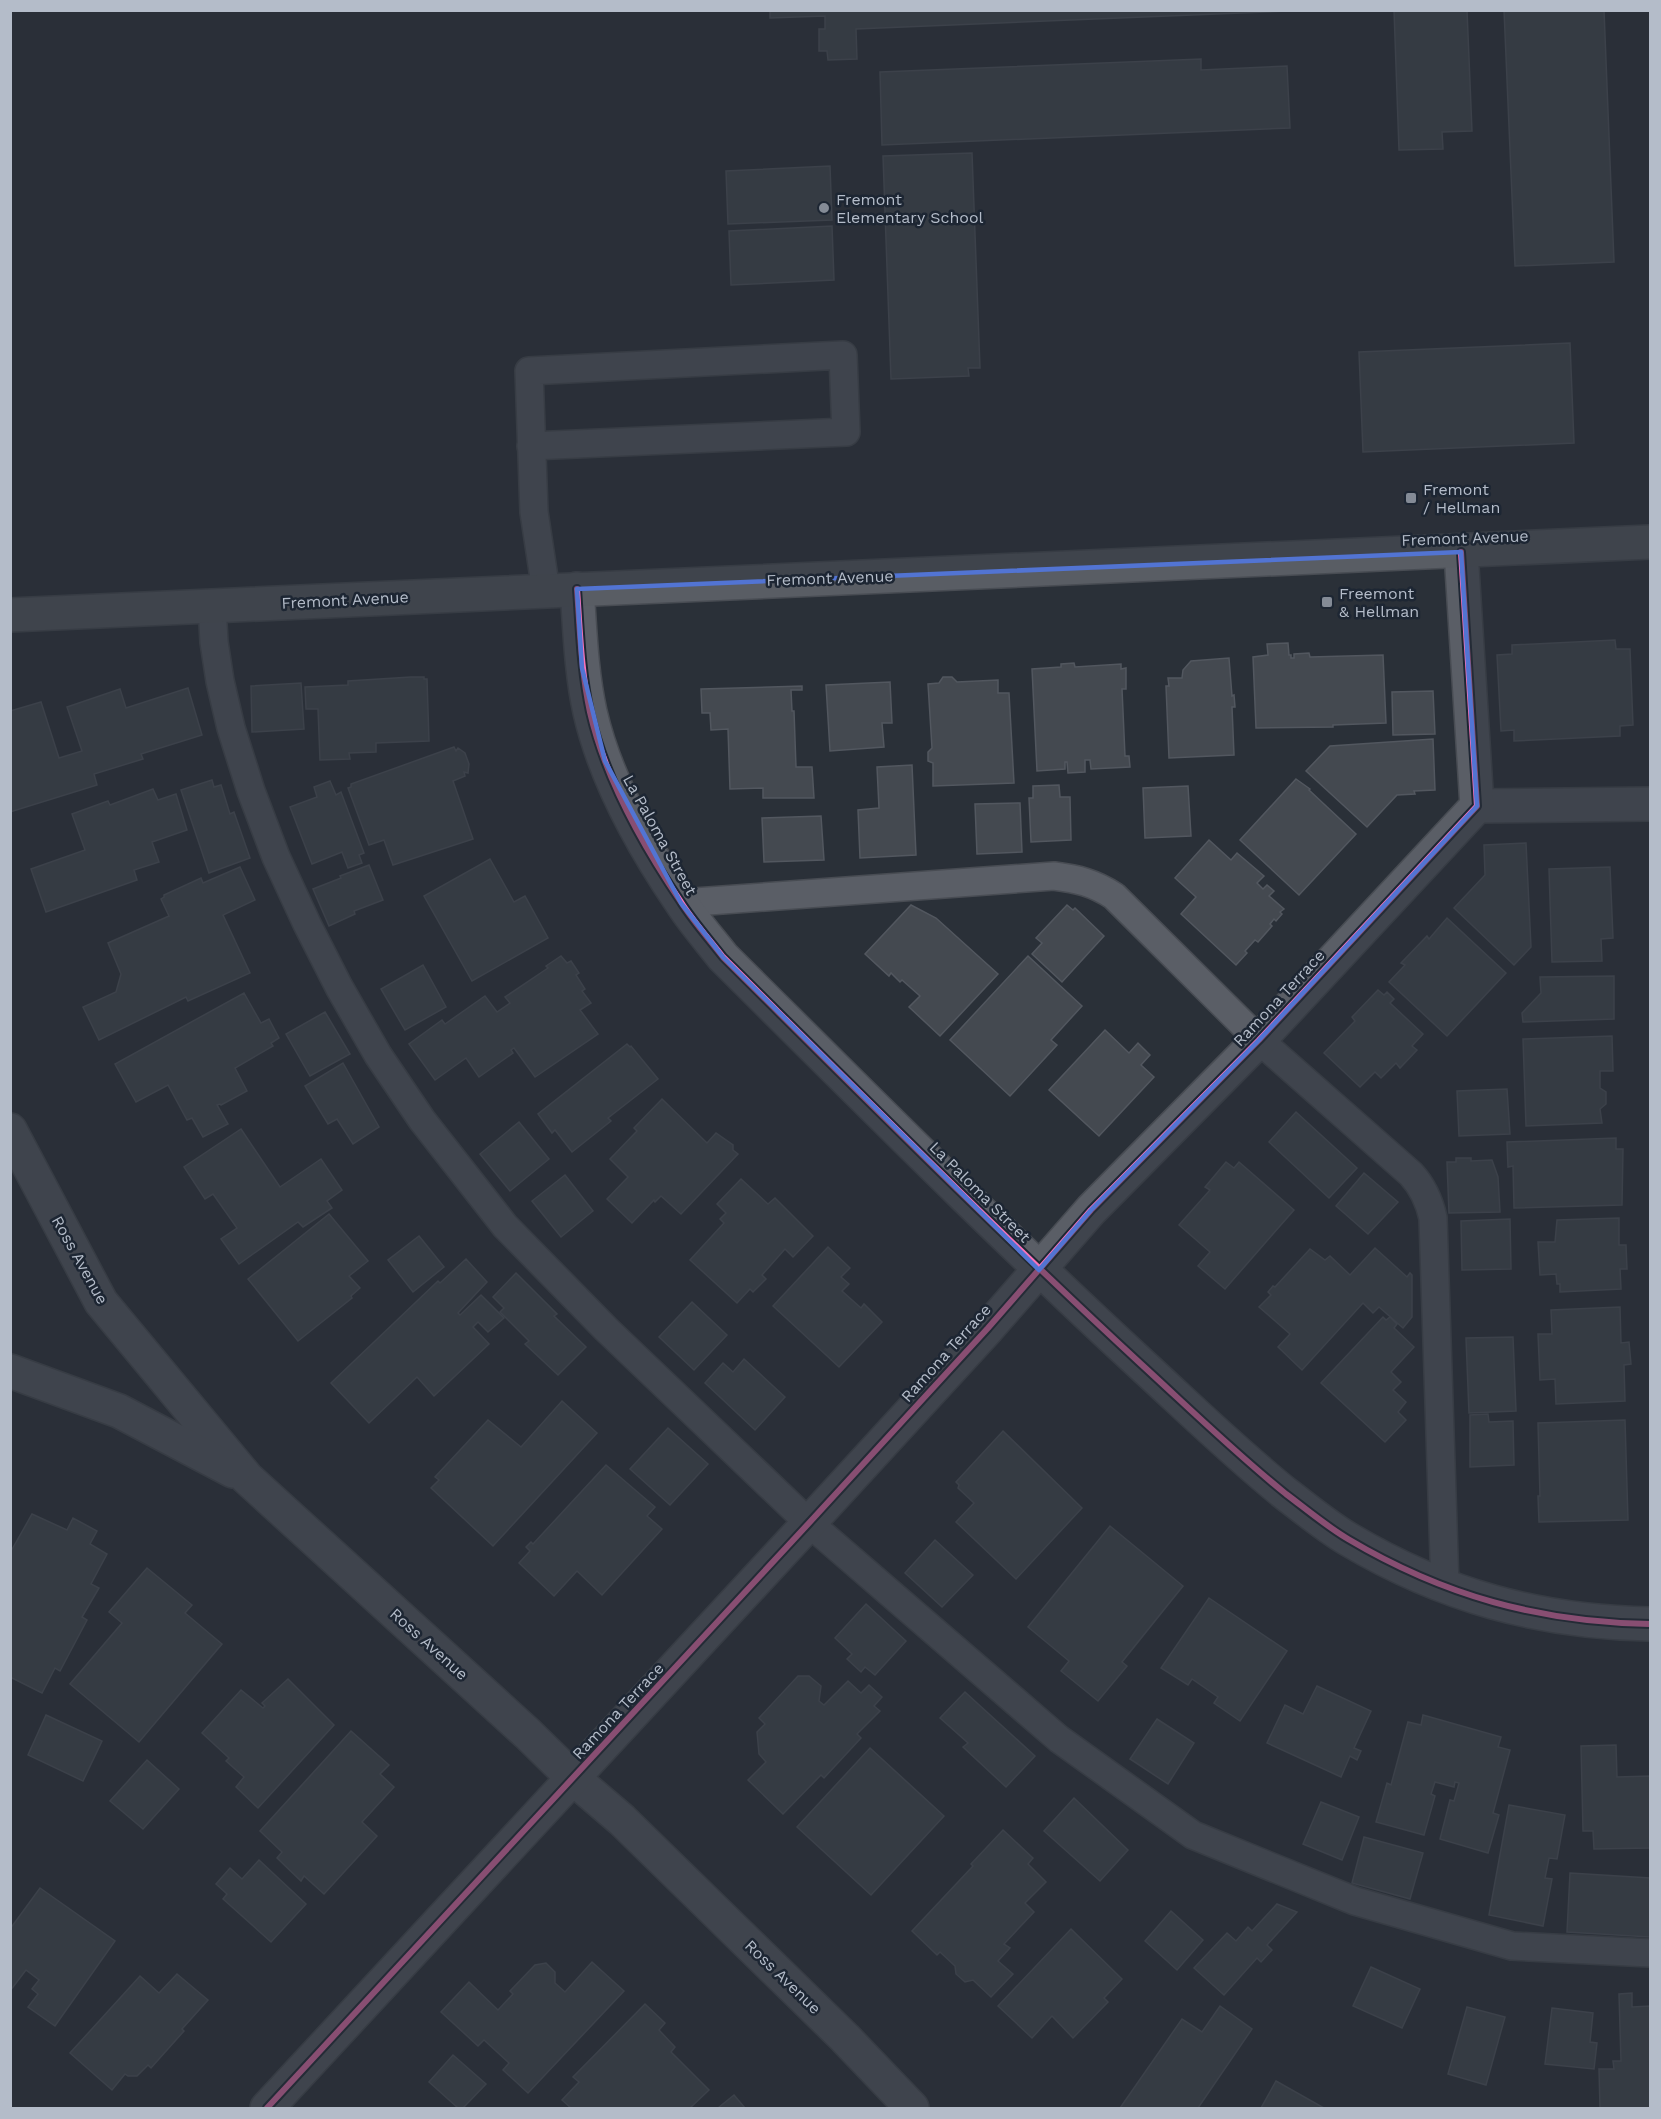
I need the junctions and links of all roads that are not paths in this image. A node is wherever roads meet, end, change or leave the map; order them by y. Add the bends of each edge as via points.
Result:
1 (531, 446) junction
2 (1650, 542) edge
3 (1461, 552) junction
4 (561, 590) junction
5 (212, 606) junction
6 (10, 615) edge
7 (1650, 804) edge
8 (1477, 806) junction
9 (681, 903) junction
10 (1259, 1040) junction
11 (10, 1130) edge
12 (1039, 1270) junction
13 (10, 1371) edge
14 (247, 1478) junction
15 (809, 1523) junction
16 (1445, 1587) junction
17 (1650, 1624) edge
18 (574, 1779) junction
19 (1650, 1953) edge
20 (267, 2109) edge
21 (912, 2109) edge

1 - 1 lane via 529,371 843,355 846,432
1 - 4 lane via 534,512
2 - 3 main road, Fremont Avenue
3 - 4 main road, Fremont Avenue
3 - 8 street
4 - 5 main road, Fremont Avenue
4 - 9 street, La Paloma Street via 605,760 626,808
5 - 6 main road, Fremont Avenue
5 - 15 lane via 220,681 255,802 307,924 378,1055 429,1129 505,1226 606,1329
7 - 8 street
8 - 10 street, Ramona Terrace
9 - 10 lane via 1054,876 1076,879 1097,885 1114,896
9 - 12 street, La Paloma Street via 723,957
10 - 12 street, Ramona Terrace via 1091,1210
10 - 16 lane via 1411,1174 1429,1201 1433,1218
11 - 14 street, Ross Avenue via 101,1302
12 - 15 street, Ramona Terrace
12 - 16 street, La Paloma Street via 1250,1465 1299,1504 1346,1538
13 - 14 street via 119,1411
14 - 18 street, Ross Avenue
15 - 18 street, Ramona Terrace
15 - 19 lane via 1059,1739 1193,1835 1355,1901 1512,1946
16 - 17 street, La Paloma Street via 1544,1615
18 - 20 street, Ramona Terrace
18 - 21 street, Ross Avenue via 622,1820 836,2029

